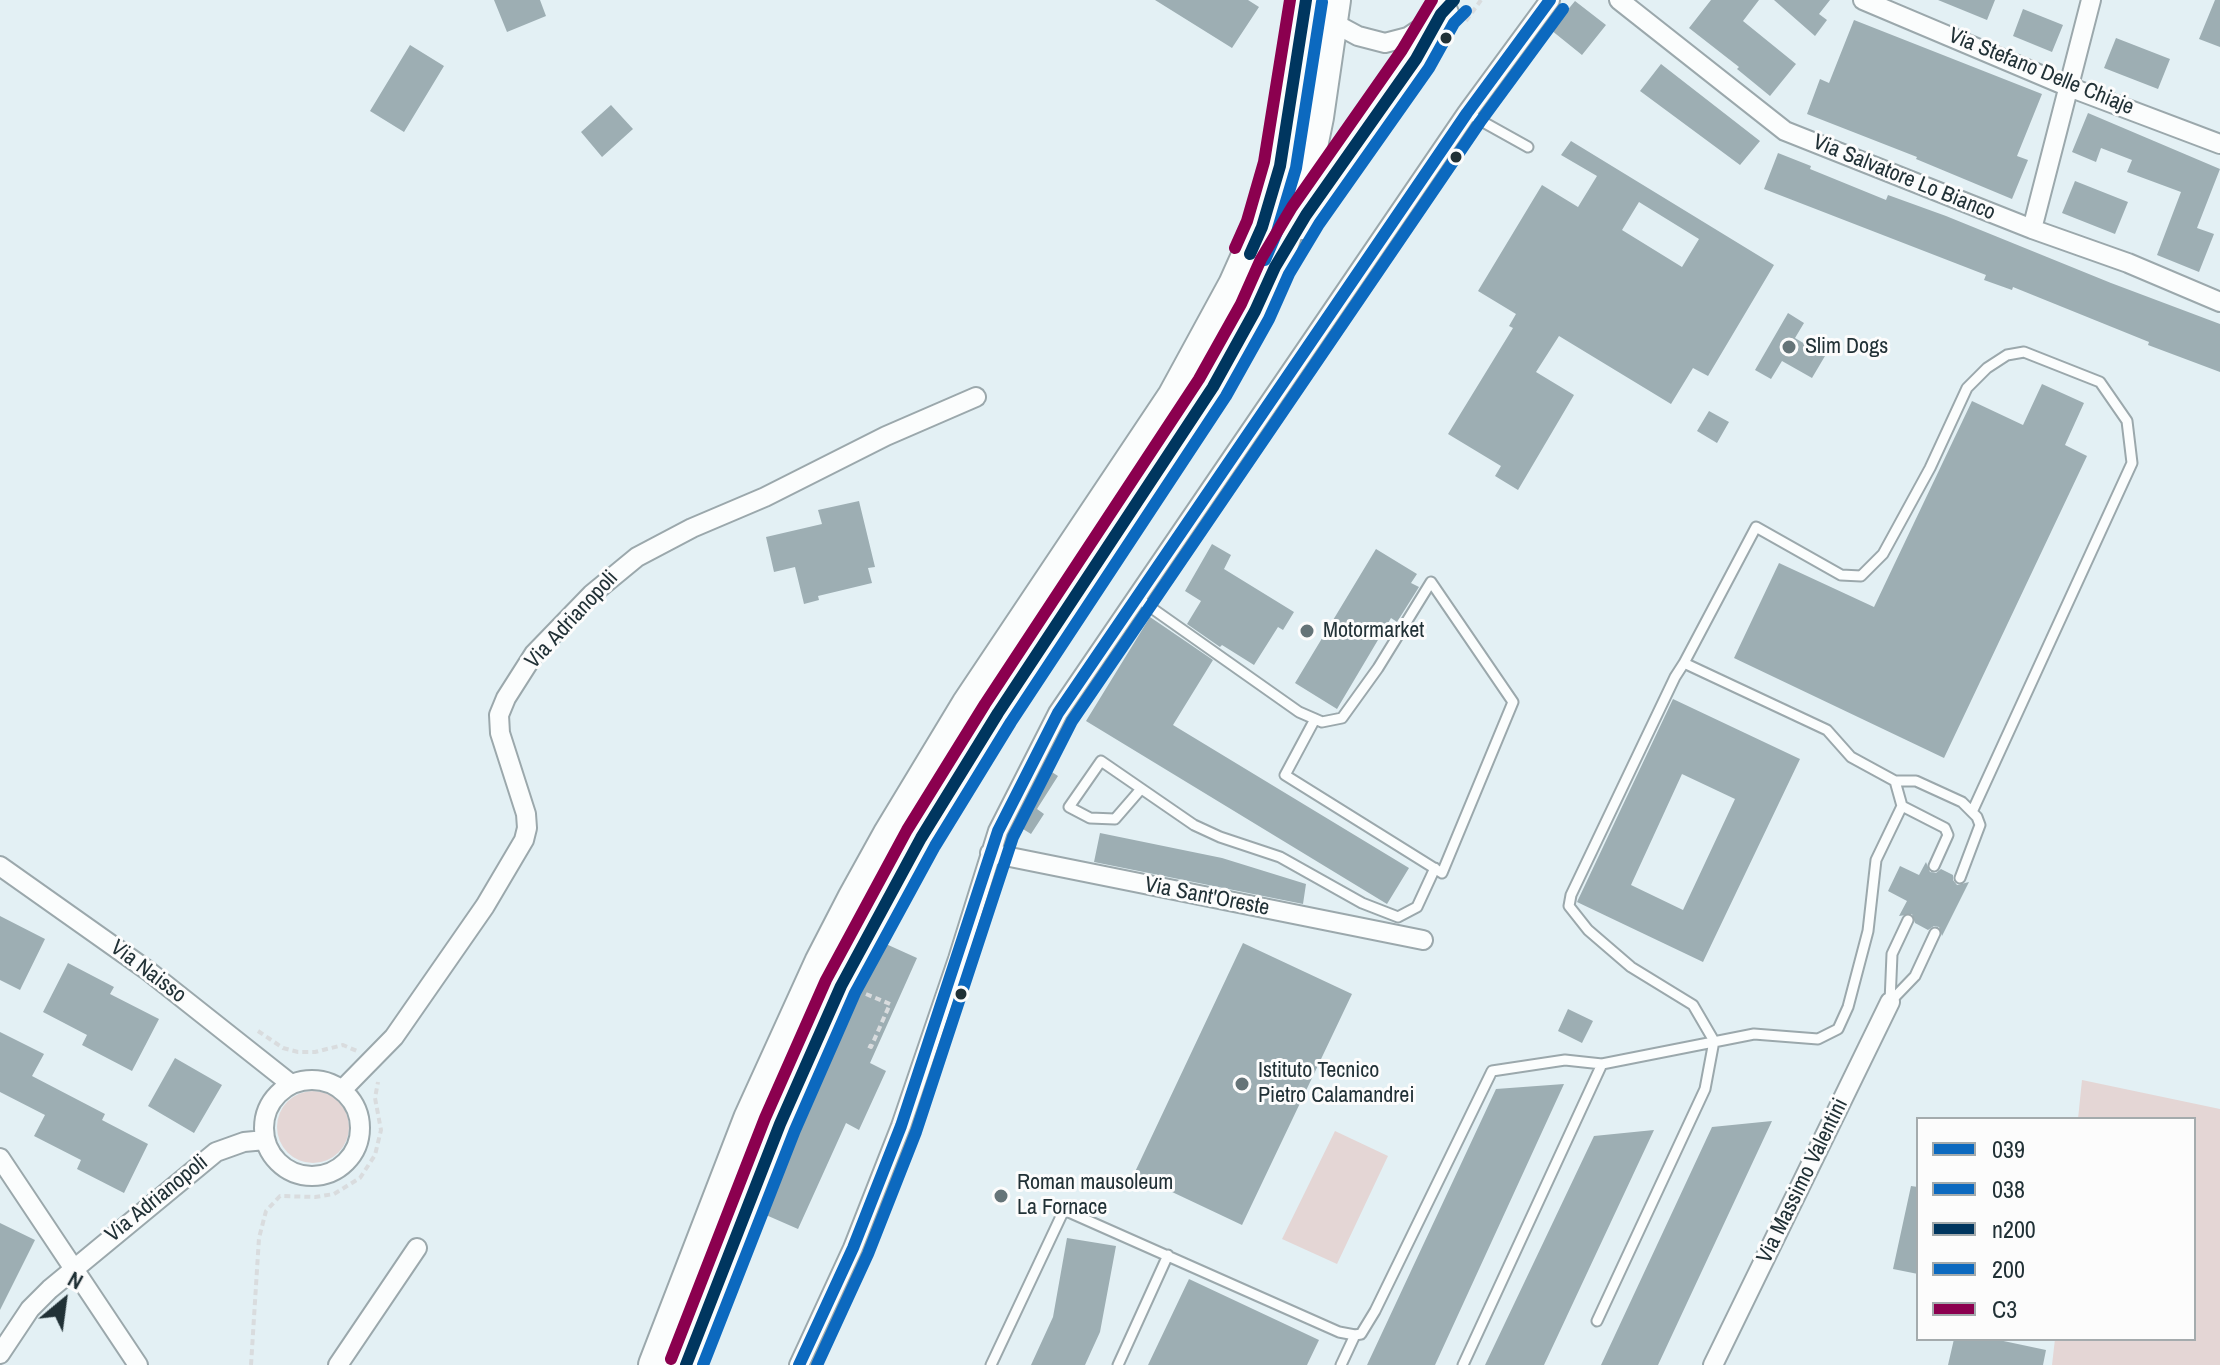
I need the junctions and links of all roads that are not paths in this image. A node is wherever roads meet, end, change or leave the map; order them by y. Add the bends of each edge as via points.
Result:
1 (1550, 0) edge
2 (1619, 0) edge
3 (1863, 0) edge
4 (2091, 0) edge
5 (1323, 7) edge
6 (1452, 17) joint
7 (2069, 87) junction
8 (1467, 113) junction
9 (2220, 144) edge
10 (1528, 147) dead end
11 (2032, 229) junction
12 (1275, 267) junction
13 (2220, 302) edge
14 (976, 397) dead end
15 (1136, 597) junction
16 (1684, 663) junction
17 (1315, 719) junction
18 (1895, 781) junction
19 (1141, 789) junction
20 (1902, 806) junction
21 (1972, 812) junction
22 (990, 853) junction
23 (0, 866) edge
24 (1934, 866) dead end
25 (1435, 868) junction
26 (1960, 878) dead end
27 (1908, 920) dead end
28 (1935, 933) dead end
29 (1423, 940) dead end
30 (1890, 1002) junction
31 (1714, 1041) junction
32 (1602, 1064) junction
33 (291, 1084) junction
34 (342, 1090) junction
35 (265, 1140) junction
36 (0, 1158) edge
37 (417, 1248) dead end
38 (1168, 1255) junction
39 (73, 1268) junction
40 (1597, 1321) dead end
41 (1355, 1335) junction
42 (0, 1354) edge
43 (1715, 1363) edge
44 (138, 1365) edge
45 (338, 1365) edge
46 (656, 1365) edge
47 (686, 1365) edge
48 (799, 1365) edge
49 (991, 1365) edge
50 (1118, 1365) edge
51 (1341, 1365) edge
52 (1463, 1365) edge

1 - 8 street
2 - 11 street, Via Salvatore Lo Bianco via 1785,131
3 - 7 street, Via Stefano Delle Chiaje
4 - 7 street
5 - 6 street via 1358,36 1385,43
5 - 12 highway via 1310,148
5 - 46 highway via 1276,184 1236,285 1175,397 969,705 855,899 751,1119
6 - 12 highway via 1333,175
7 - 9 street, Via Stefano Delle Chiaje
7 - 11 street
8 - 10 lane
8 - 15 street
11 - 13 street, Via Salvatore Lo Bianco
12 - 47 highway via 1213,387 998,713 893,888 841,986 780,1124
14 - 34 street, Via Adrianopoli via 637,557 534,654 499,715 526,814 526,834 485,906 394,1037
15 - 17 lane
15 - 22 street via 1058,713
16 - 18 lane via 1827,730 1851,757
16 - 21 lane via 1756,527 1841,575 1861,576 1883,554 1967,388 1987,368 2024,352 2100,382 2127,421 2132,463
16 - 31 lane via 1569,906 1631,967 1693,1005
17 - 25 lane via 1285,775
17 - 25 lane via 1342,718 1431,582 1513,702 1442,873
18 - 20 lane
18 - 21 lane via 1916,781
19 - 19 lane via 1101,761 1069,807 1090,818 1115,819
19 - 25 lane via 1194,825 1280,857 1398,917 1417,907
20 - 24 lane via 1945,828 1948,835
20 - 31 lane via 1876,860 1868,931 1838,1029 1818,1039 1754,1034
21 - 26 lane via 1980,825
22 - 29 street, Via Sant'Oreste
22 - 48 street via 901,1126
23 - 33 street, Via Naisso via 147,970
27 - 30 lane via 1892,954
28 - 30 lane via 1915,976
30 - 43 street, Via Massimo Valentini
31 - 32 lane
31 - 40 lane via 1705,1089
32 - 41 lane via 1565,1060 1492,1071 1375,1311
32 - 52 lane
33 - 34 street via 317,1080
33 - 35 street via 268,1108
34 - 35 street via 360,1127 353,1154 344,1164 319,1176 291,1172
35 - 39 street, Via Adrianopoli via 216,1152
36 - 39 street
37 - 45 street
38 - 41 lane
38 - 49 lane via 1064,1210
38 - 50 lane
39 - 42 street, Via Adrianopoli via 30,1309
39 - 44 street
41 - 51 lane

